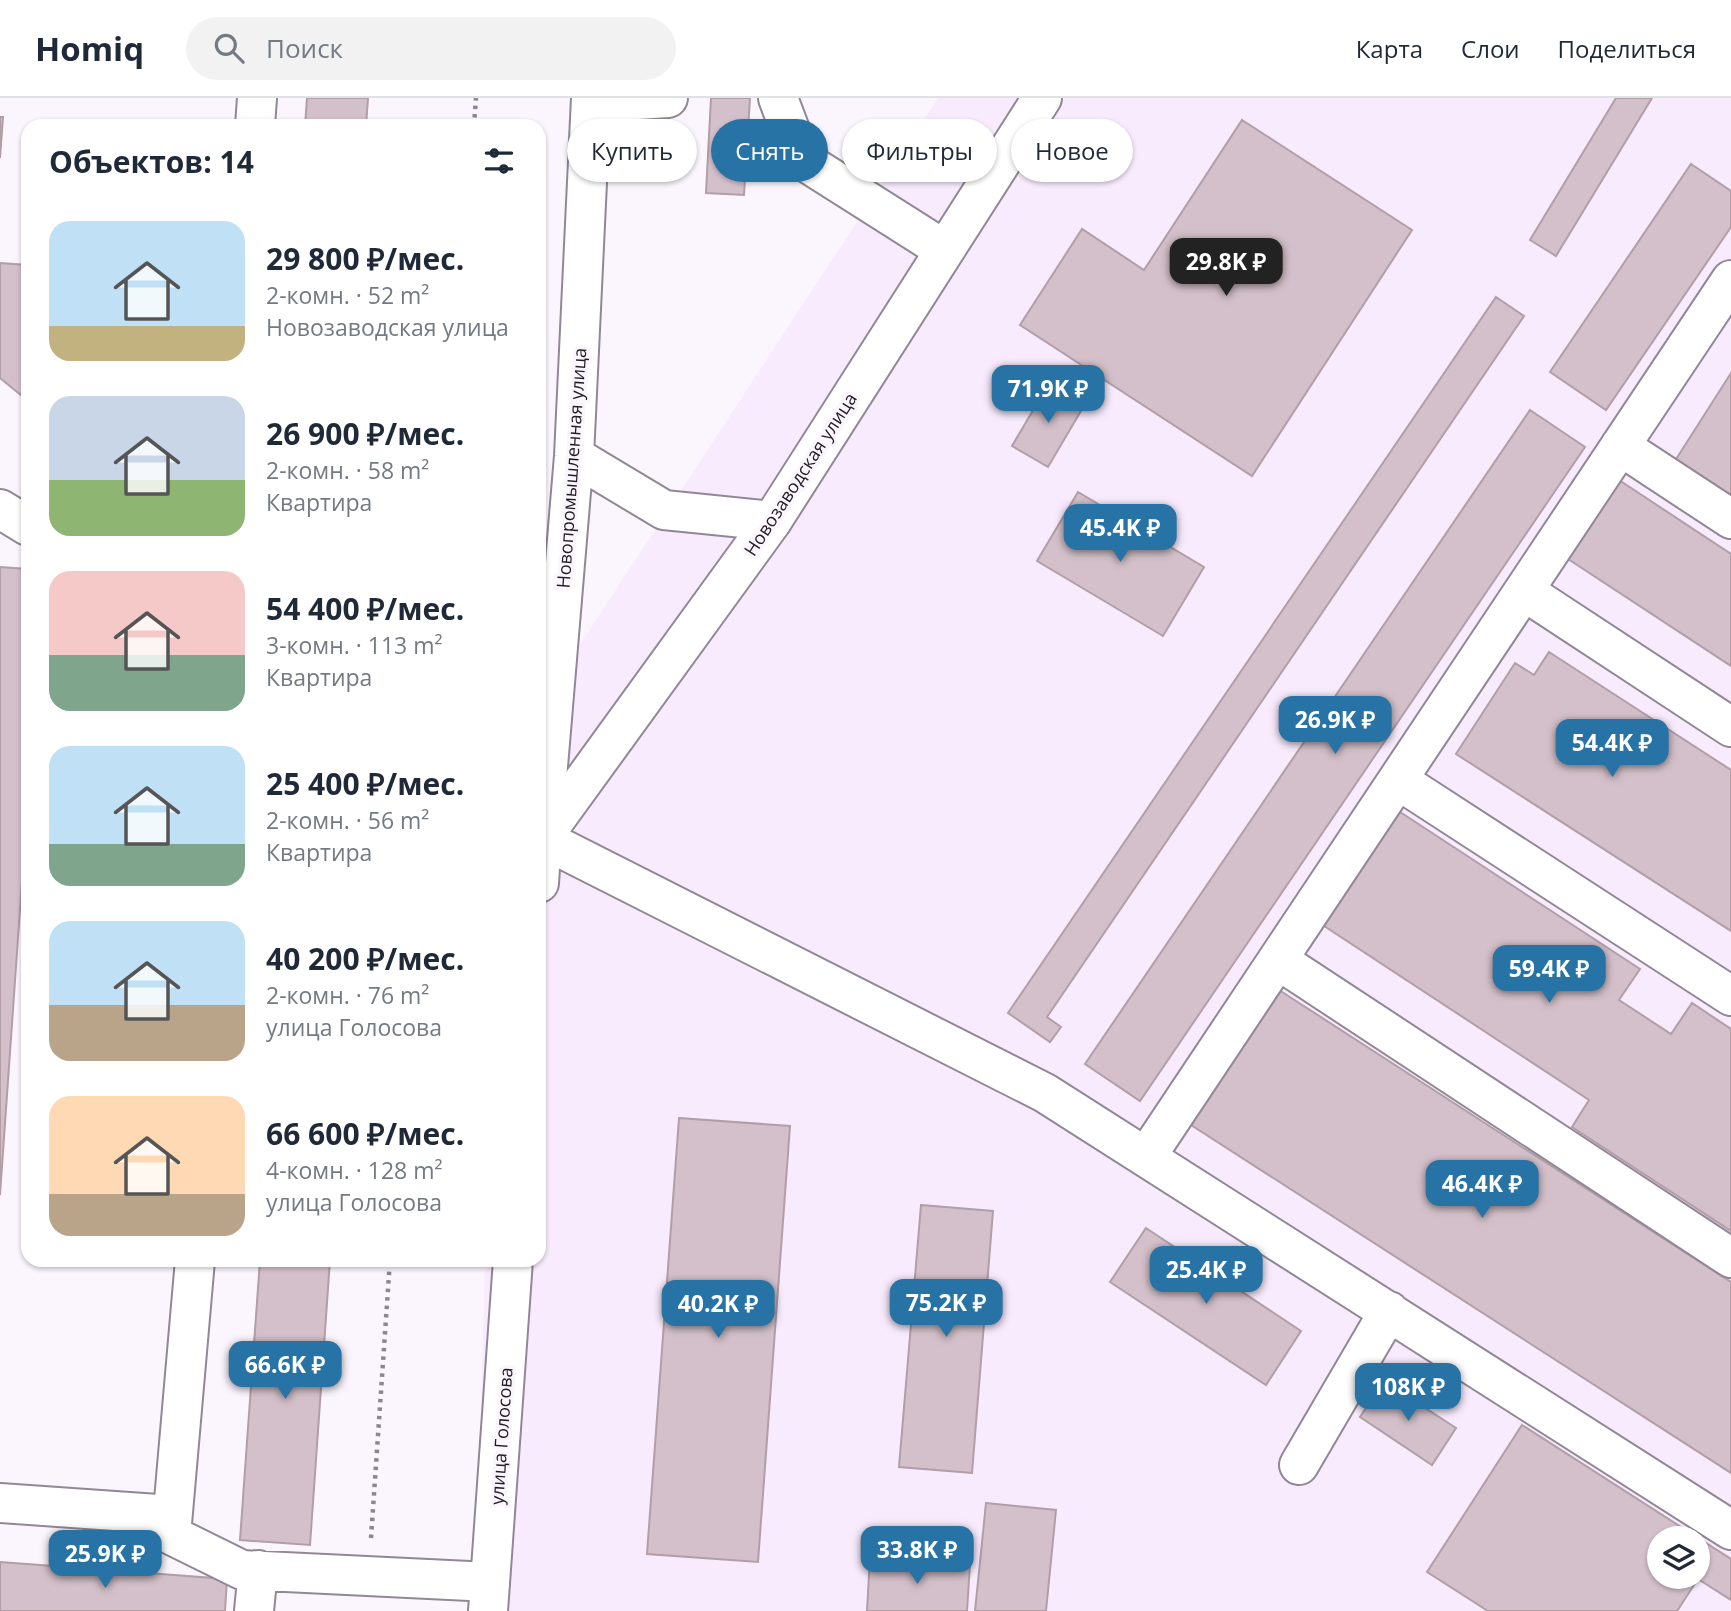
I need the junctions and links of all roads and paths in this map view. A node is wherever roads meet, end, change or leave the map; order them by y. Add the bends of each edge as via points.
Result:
1 (257, 98) edge
2 (476, 98) edge
3 (668, 98) edge
4 (778, 98) edge
5 (1042, 98) edge
6 (591, 101) edge
7 (256, 119) edge
8 (474, 119) edge
9 (943, 249) junction
10 (1731, 280) edge
11 (1620, 446) junction
12 (574, 456) junction
13 (0, 509) edge
14 (1731, 519) edge
15 (772, 521) junction
16 (21, 522) edge
17 (1524, 591) junction
18 (1731, 727) edge
19 (546, 780) edge
20 (1398, 780) junction
21 (546, 831) edge
22 (546, 841) edge
23 (1278, 960) junction
24 (1731, 996) edge
25 (1146, 1157) junction
26 (1731, 1258) edge
27 (194, 1267) edge
28 (390, 1267) edge
29 (513, 1267) edge
30 (1390, 1311) junction
31 (1299, 1465) dead end
32 (0, 1503) edge
33 (172, 1515) junction
34 (1731, 1530) edge
35 (258, 1570) junction
36 (369, 1576) junction
37 (489, 1597) edge
38 (254, 1611) edge

1 - 7 main road
2 - 8 path
3 - 6 main road
4 - 9 main road via 801,159
5 - 9 main road, Новозаводская улица
6 - 12 main road, Новопромышленная улица
9 - 15 main road, Новозаводская улица
10 - 11 main road
11 - 14 main road
11 - 17 main road
12 - 15 main road via 664,510
12 - 19 main road, Новопромышленная улица
13 - 16 main road
15 - 21 main road, Новозаводская улица
17 - 18 main road
17 - 20 main road
20 - 23 main road
20 - 24 main road
22 - 25 main road via 1045,1093
23 - 25 main road
23 - 26 main road
25 - 30 main road
27 - 33 main road
28 - 36 path
29 - 37 main road, улица Голосова
30 - 31 main road
30 - 34 main road
32 - 33 main road
33 - 35 main road via 171,1535 242,1570
35 - 36 main road
35 - 38 main road
36 - 37 main road

